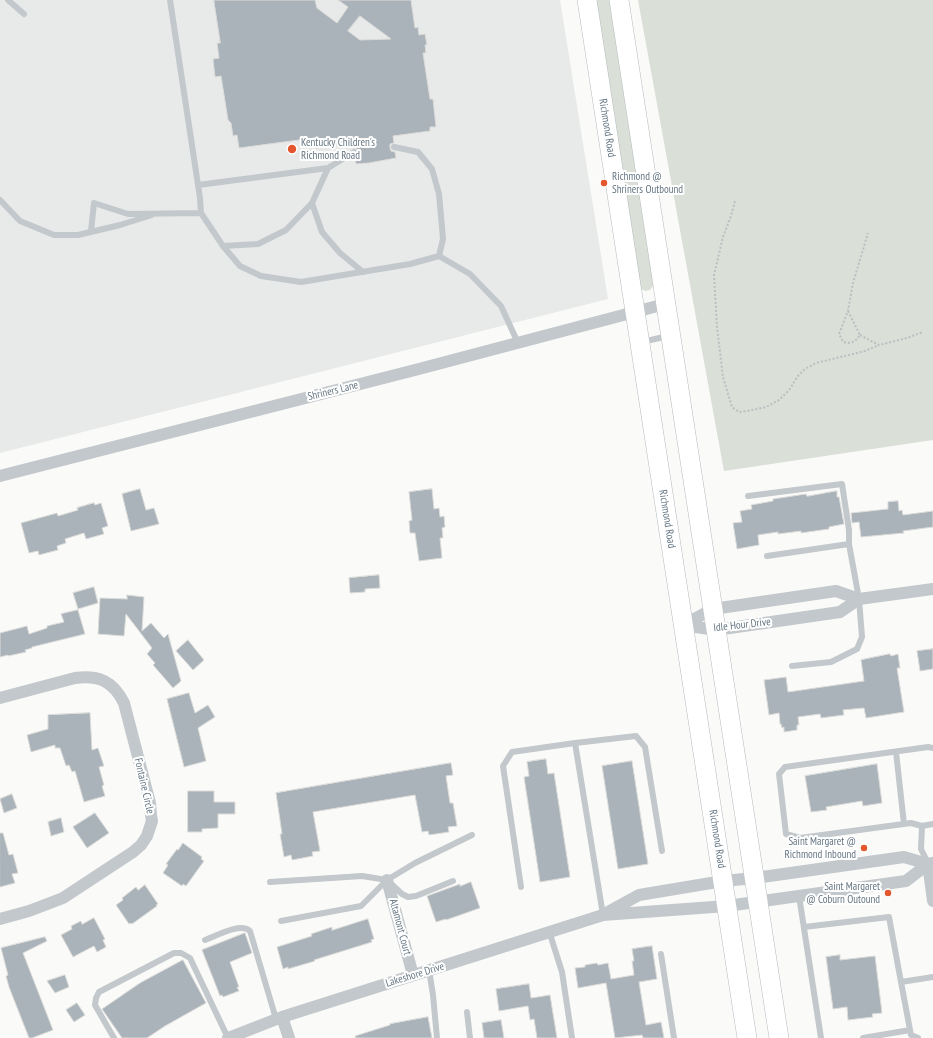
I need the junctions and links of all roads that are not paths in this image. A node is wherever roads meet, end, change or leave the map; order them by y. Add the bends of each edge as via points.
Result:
1 (8, 0) edge
2 (170, 0) edge
3 (587, 0) edge
4 (619, 0) edge
5 (24, 14) dead end
6 (394, 147) dead end
7 (354, 152) dead end
8 (328, 168) junction
9 (198, 185) junction
10 (0, 200) edge
11 (312, 203) junction
12 (201, 213) junction
13 (152, 215) junction
14 (91, 231) junction
15 (224, 246) junction
16 (439, 256) junction
17 (363, 272) junction
18 (665, 304) junction
19 (635, 312) junction
20 (670, 336) junction
21 (640, 342) junction
22 (518, 343) junction
23 (0, 476) edge
24 (748, 496) dead end
25 (849, 544) junction
26 (767, 556) dead end
27 (933, 589) edge
28 (859, 599) junction
29 (713, 609) junction
30 (684, 625) junction
31 (716, 630) junction
32 (792, 666) dead end
33 (0, 698) edge
34 (575, 743) junction
35 (933, 748) edge
36 (896, 752) junction
37 (904, 824) junction
38 (933, 824) edge
39 (922, 826) junction
40 (472, 835) dead end
41 (662, 851) dead end
42 (931, 864) edge
43 (755, 878) junction
44 (387, 880) junction
45 (723, 880) junction
46 (453, 881) dead end
47 (270, 882) dead end
48 (521, 887) dead end
49 (799, 896) junction
50 (933, 901) edge
51 (758, 902) junction
52 (728, 906) junction
53 (603, 915) junction
54 (0, 919) edge
55 (281, 921) dead end
56 (804, 927) junction
57 (549, 931) junction
58 (205, 940) dead end
59 (661, 954) dead end
60 (429, 970) junction
61 (413, 975) junction
62 (933, 977) edge
63 (901, 982) junction
64 (467, 1012) dead end
65 (279, 1018) junction
66 (910, 1030) junction
67 (114, 1038) edge
68 (228, 1038) edge
69 (289, 1038) edge
70 (437, 1038) edge
71 (470, 1038) edge
72 (572, 1038) edge
73 (674, 1038) edge
74 (748, 1038) edge
75 (779, 1038) edge
76 (820, 1038) edge
77 (863, 1038) edge
78 (918, 1038) edge

1 - 5 lane
2 - 9 lane
3 - 19 main road, Richmond Road
4 - 18 main road
6 - 16 lane via 418,152 432,169 438,194 443,239
7 - 8 lane
8 - 9 lane
8 - 11 lane
9 - 12 lane
10 - 14 lane via 20,221 54,235 78,235
11 - 15 lane via 286,230 258,244
11 - 17 lane via 322,232 340,253
12 - 13 lane
12 - 15 lane
13 - 14 lane
13 - 14 lane via 128,214 94,203
15 - 17 lane via 240,266 261,276 301,282
16 - 17 lane
16 - 22 lane via 470,274 501,306
18 - 19 street, Shriners Lane
18 - 20 main road
19 - 21 main road, Richmond Road
19 - 22 street, Shriners Lane
20 - 21 lane
20 - 29 main road
21 - 30 main road, Richmond Road
22 - 23 street, Shriners Lane
24 - 25 lane via 842,484 850,530
25 - 26 lane
25 - 28 lane
27 - 28 street, Idle Hour Drive
28 - 29 street, Idle Hour Drive via 836,591
28 - 31 street, Idle Hour Drive via 840,612
28 - 32 lane via 862,637 856,649 832,662
29 - 30 street, Idle Hour Drive
29 - 31 main road
30 - 31 street, Idle Hour Drive
30 - 45 main road, Richmond Road
31 - 43 main road
33 - 54 street, Fontaine Circle via 88,676 98,678 112,687 124,703 150,803 152,821 147,836 133,852 63,898 29,912
34 - 41 lane via 636,736 645,747
34 - 48 lane via 512,752 503,766
34 - 53 lane
35 - 36 lane
36 - 37 lane
36 - 37 lane via 785,767 780,774 786,834 800,838
37 - 39 lane
38 - 39 lane
39 - 42 lane via 921,849
40 - 44 lane
42 - 43 street, Lakeshore Drive via 904,856
42 - 49 street, Lakeshore Drive via 906,881
42 - 50 street
43 - 45 street, Lakeshore Drive
43 - 51 main road
44 - 46 lane via 402,894 408,896 416,896
44 - 47 lane via 362,876
44 - 55 lane via 361,906
44 - 61 street, Altamont Court
45 - 52 main road, Richmond Road
45 - 53 street, Lakeshore Drive via 639,896
49 - 51 street, Lakeshore Drive
49 - 56 lane
51 - 52 street, Lakeshore Drive
51 - 75 main road
52 - 53 street, Lakeshore Drive
52 - 74 main road, Richmond Road
53 - 57 street, Lakeshore Drive
56 - 63 lane via 889,917
56 - 76 lane
57 - 60 street, Lakeshore Drive
57 - 72 lane via 562,972
58 - 65 lane via 240,927 250,931
59 - 73 lane
60 - 61 street, Lakeshore Drive
60 - 70 lane
61 - 65 street, Lakeshore Drive
62 - 63 lane
63 - 66 lane
64 - 71 lane
65 - 68 street, Lakeshore Drive
65 - 69 street
66 - 77 lane
66 - 78 lane via 911,1035
67 - 68 lane via 95,1005 99,992 174,953 182,953 190,958

